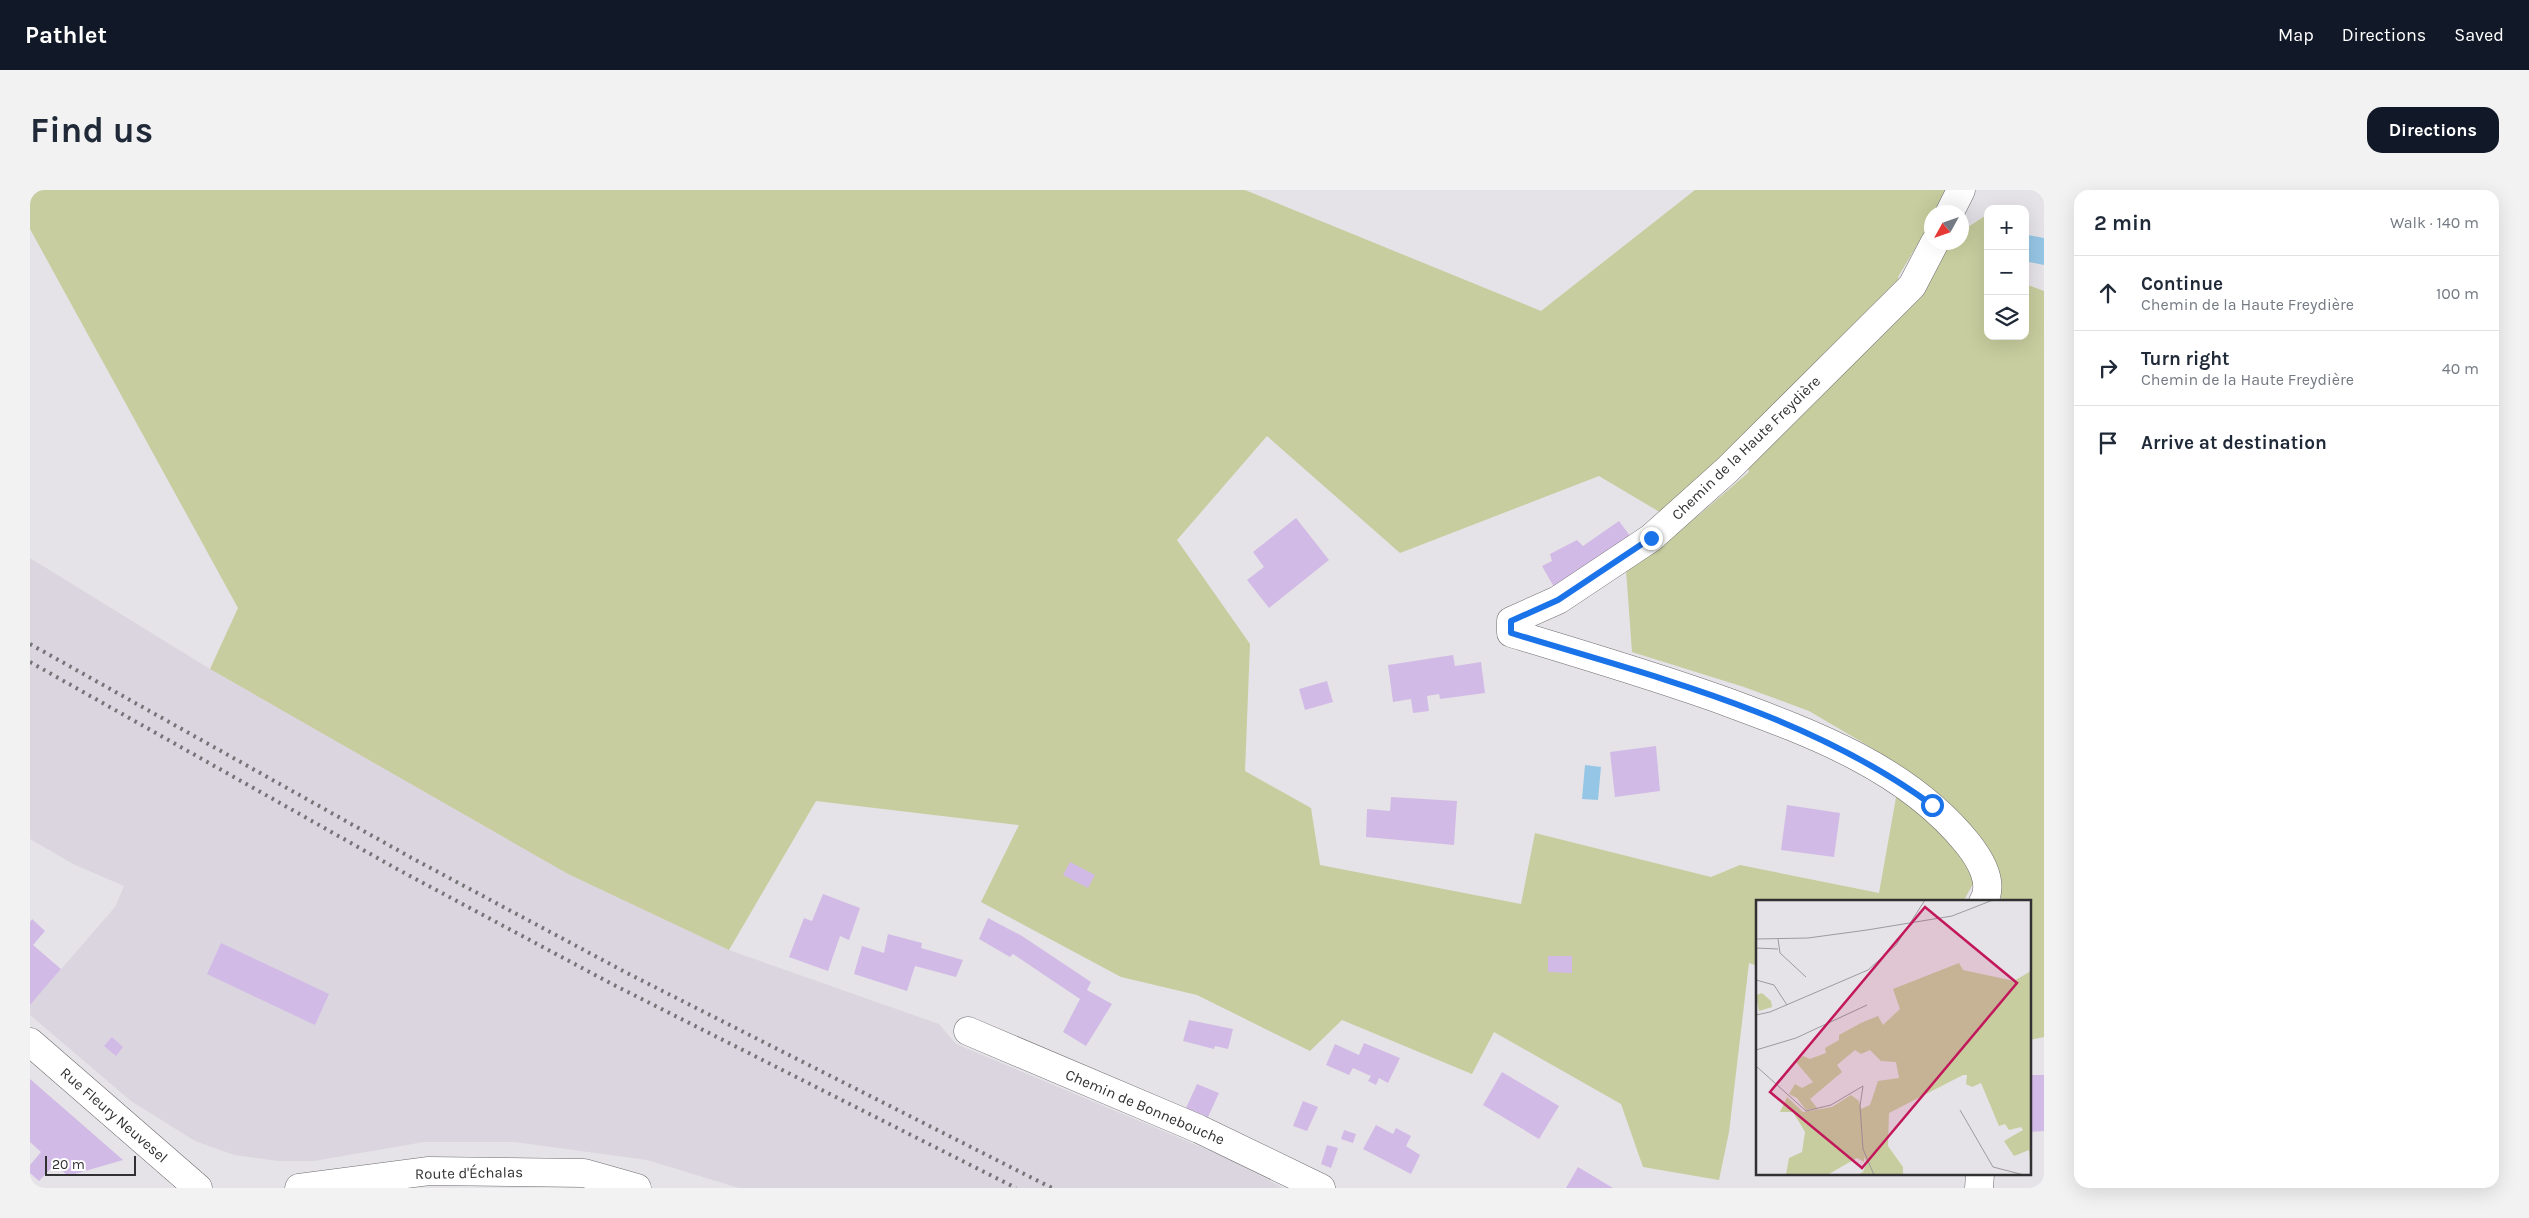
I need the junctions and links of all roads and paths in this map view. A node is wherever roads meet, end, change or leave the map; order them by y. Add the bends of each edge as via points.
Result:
1 (1961, 190) edge
2 (1954, 205) edge
3 (1931, 250) edge
4 (1984, 900) edge
5 (968, 1031) dead end
6 (30, 1042) edge
7 (198, 1188) edge
8 (299, 1188) edge
9 (637, 1188) edge
10 (1321, 1188) edge

1 - 2 street
3 - 4 street, Chemin de la Haute Freydière via 1912,286 1727,470 1651,538 1558,600 1511,621 1511,633 1672,682 1803,730 1896,778 1932,805 1975,853 1987,878
5 - 10 street, Chemin de Bonnebouche via 1199,1128
6 - 7 street, Rue Fleury Neuvesel
8 - 9 street, Route d'Échalas via 429,1171 584,1173

